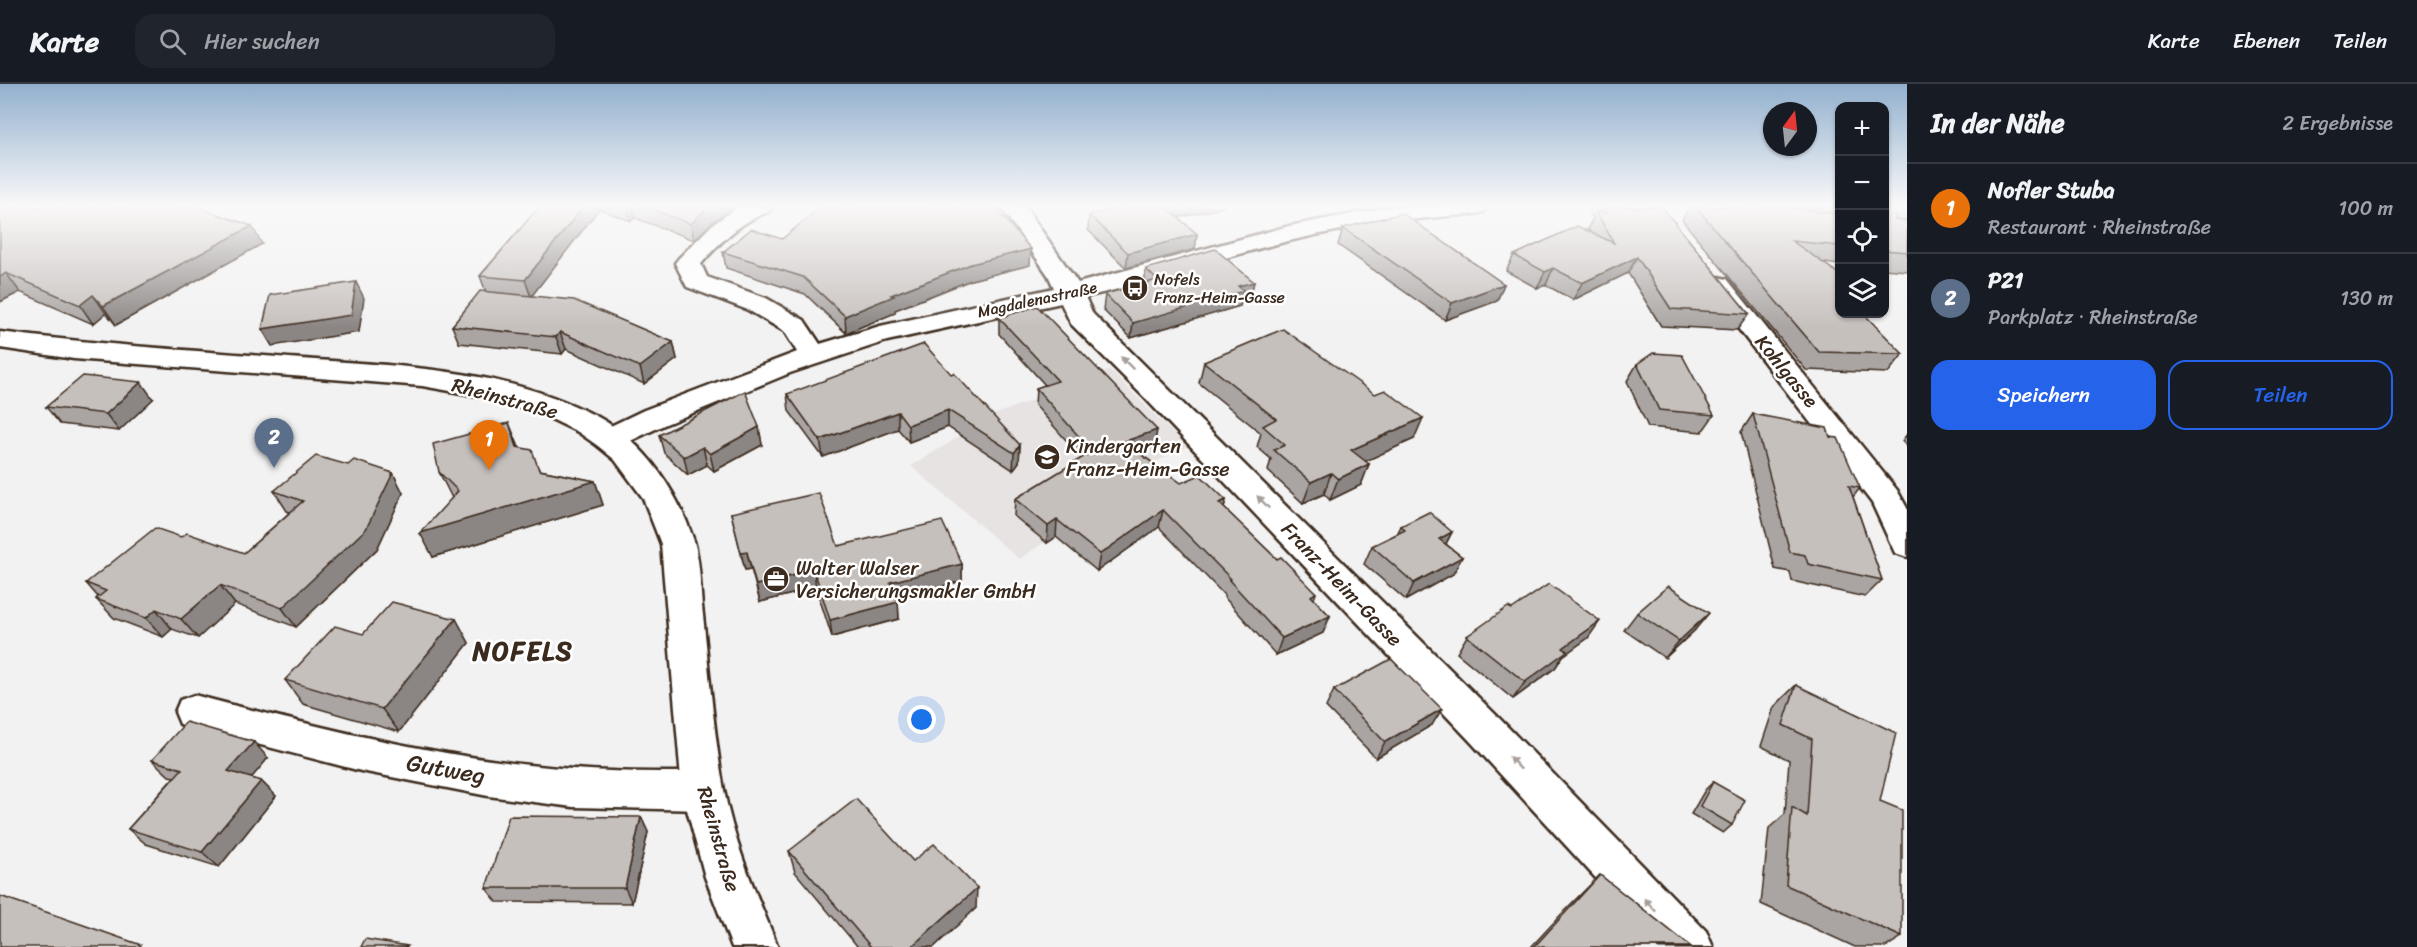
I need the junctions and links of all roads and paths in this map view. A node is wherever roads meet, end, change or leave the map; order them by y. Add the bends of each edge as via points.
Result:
1 (702, 247) edge
2 (1041, 247) edge
3 (1240, 247) edge
4 (1701, 264) edge
5 (1070, 292) junction
6 (0, 340) edge
7 (813, 355) junction
8 (609, 440) junction
9 (1903, 529) edge
10 (194, 712) dead end
11 (703, 791) junction
12 (755, 947) edge
13 (1690, 947) edge

1 - 7 street via 688,263 696,282 757,304 794,326
2 - 5 street, Franz-Heim-Gasse
3 - 5 street, Magdalenastraße
4 - 9 street, Kohlgasse via 1886,498
5 - 7 street, Magdalenastraße via 880,333
13 -> 5 street, Franz-Heim-Gasse via 1484,729 1081,318
6 - 8 street, Rheinstraße via 74,350 422,377 486,388 549,406 589,425
7 - 8 street, Magdalenastraße
8 - 11 street, Rheinstraße via 626,453 658,494 678,544
10 - 11 street, Gutweg via 428,767 531,784
11 - 12 street, Rheinstraße via 727,877

